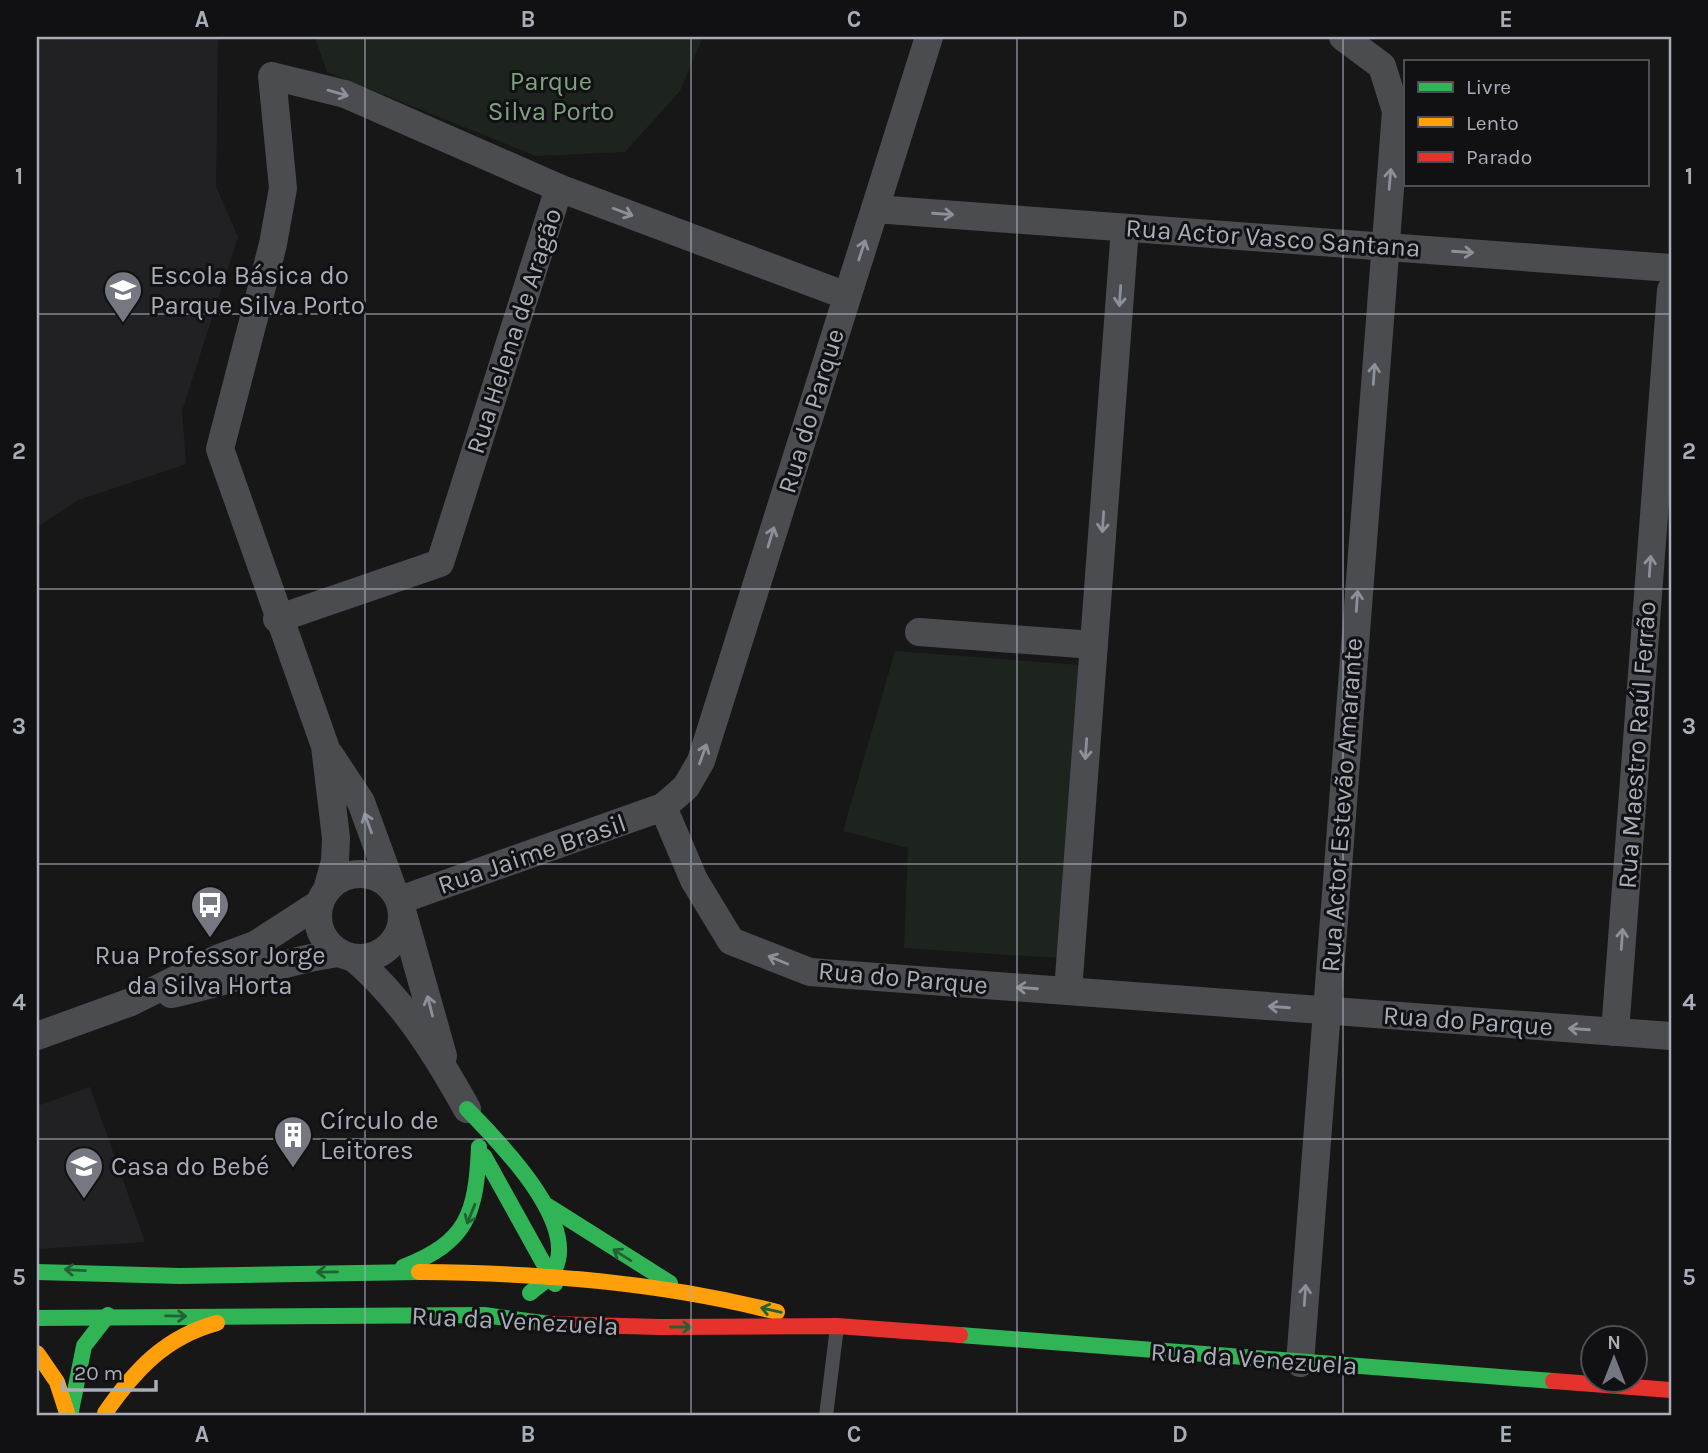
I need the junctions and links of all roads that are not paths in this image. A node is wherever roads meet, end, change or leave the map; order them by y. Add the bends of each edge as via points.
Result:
1 (929, 37) edge
2 (1343, 37) edge
3 (559, 188) junction
4 (875, 209) junction
5 (1125, 228) junction
6 (1384, 247) junction
7 (1671, 268) edge
8 (1671, 290) edge
9 (847, 296) junction
10 (278, 619) junction
11 (919, 632) dead end
12 (1094, 645) junction
13 (325, 746) junction
14 (663, 807) junction
15 (323, 897) junction
16 (398, 900) junction
17 (346, 955) junction
18 (1068, 991) junction
19 (131, 1002) junction
20 (1326, 1011) junction
21 (39, 1028) edge
22 (1615, 1032) junction
23 (1671, 1036) edge
24 (447, 1073) junction
25 (467, 1109) junction
26 (479, 1147) junction
27 (548, 1206) junction
28 (395, 1270) junction
29 (37, 1272) edge
30 (113, 1272) junction
31 (549, 1278) junction
32 (681, 1290) junction
33 (566, 1297) dead end
34 (585, 1311) dead end
35 (108, 1315) junction
36 (484, 1315) junction
37 (37, 1318) edge
38 (247, 1318) junction
39 (613, 1326) junction
40 (837, 1326) junction
41 (115, 1334) dead end
42 (37, 1353) edge
43 (1300, 1363) junction
44 (117, 1369) dead end
45 (1671, 1390) edge
46 (104, 1415) edge
47 (69, 1416) edge
48 (826, 1416) edge

1 - 4 street, Rua do Parque
6 -> 2 street, Rua Actor Estevão Amarante via 1396,111 1381,66
3 -> 9 street, Rua Helena de Aragão
3 - 10 street, Rua Helena de Aragão via 440,563
10 -> 3 street via 220,449 283,188 272,76 345,94
4 -> 5 street, Rua Actor Vasco Santana
9 -> 4 street, Rua do Parque
5 - 6 street, Rua Actor Vasco Santana
5 -> 12 street
6 -> 7 street, Rua Actor Vasco Santana
20 -> 6 street, Rua Actor Estevão Amarante
22 -> 8 street, Rua Maestro Raúl Ferrão
14 -> 9 street, Rua do Parque via 686,788 701,761
10 - 13 street
11 - 12 street
12 -> 18 street
13 - 15 street via 336,838 335,861
16 -> 13 street via 360,802
14 - 16 street, Rua Jaime Brasil
18 -> 14 street, Rua do Parque via 810,972 731,941 694,880
15 - 16 street via 338,880 351,874 380,878
15 - 17 street via 318,917 321,932
15 - 19 street via 255,945
16 - 17 street via 394,942 369,957
24 -> 16 street
17 - 19 street via 293,961 225,983
17 - 24 street via 395,998
20 -> 18 street, Rua do Parque
19 - 21 street
22 -> 20 street, Rua do Parque
43 -> 20 street, Rua Actor Estevão Amarante
22 - 23 street, Rua do Parque
24 - 25 street
25 - 26 street
25 - 27 street via 508,1152
26 -> 28 street via 475,1205 460,1235 444,1250
26 - 31 street
27 - 31 street via 558,1245
32 -> 27 street
28 -> 30 street, Rua da Venezuela via 162,1276
28 - 31 street, Rua da Venezuela
30 -> 29 street, Rua da Venezuela
30 - 35 street
31 - 32 street, Rua da Venezuela
31 - 33 street
31 - 36 street via 535,1291
40 -> 32 street, Rua da Venezuela
34 - 39 street
35 - 37 street, Rua da Venezuela
35 -> 38 street, Rua da Venezuela
35 - 41 street
35 - 47 street via 84,1346
36 - 38 street, Rua da Venezuela
36 - 39 street, Rua da Venezuela via 530,1323
38 - 46 street via 212,1324 156,1349
39 -> 40 street, Rua da Venezuela
40 - 43 street, Rua da Venezuela
40 - 48 lane
42 - 47 street via 51,1368
43 - 45 street, Rua da Venezuela
44 - 46 street

